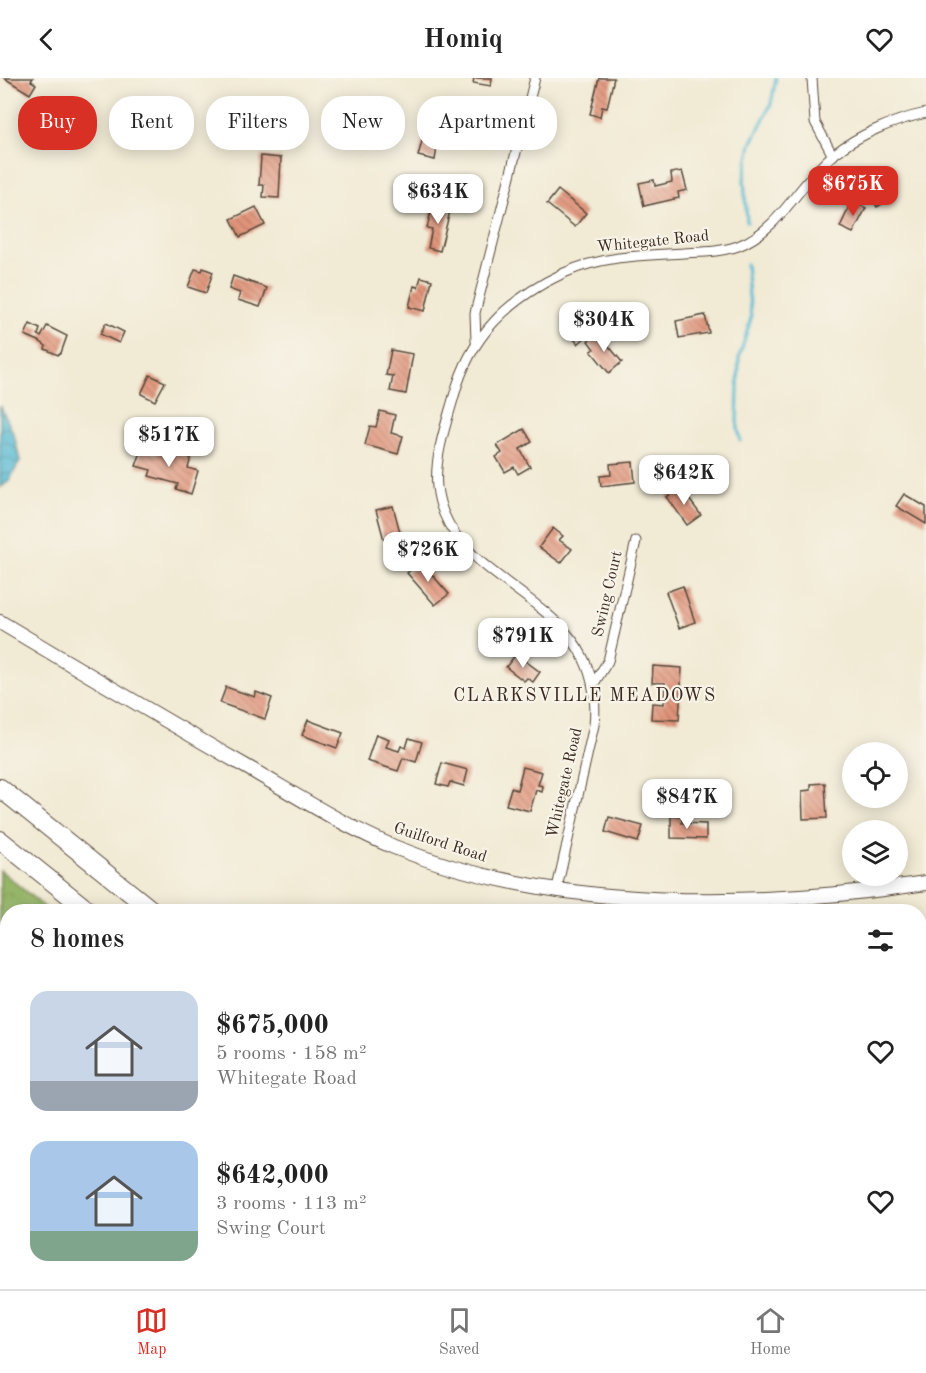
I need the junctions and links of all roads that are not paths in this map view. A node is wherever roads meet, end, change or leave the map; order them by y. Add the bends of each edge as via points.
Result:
1 (535, 78) edge
2 (812, 78) edge
3 (926, 113) edge
4 (833, 156) junction
5 (476, 341) junction
6 (636, 541) dead end
7 (0, 622) edge
8 (593, 685) junction
9 (0, 788) edge
10 (0, 840) edge
11 (926, 883) edge
12 (557, 888) junction
13 (80, 904) edge
14 (144, 904) edge

1 - 5 street via 475,313
2 - 4 street via 815,122
3 - 4 street, Whitegate Road via 867,134
4 - 5 street, Whitegate Road via 771,224 747,242 722,250 610,259 568,272 512,306
5 - 8 street, Whitegate Road via 462,370 443,435 437,485 440,502 454,532 471,552 566,631 588,666
6 - 8 street, Swing Court via 608,661
7 - 12 main road, Guilford Road via 363,832 454,867
8 - 12 street, Whitegate Road via 594,725
9 - 14 highway
10 - 13 highway
11 - 12 main road, Guilford Road via 751,901 670,899

